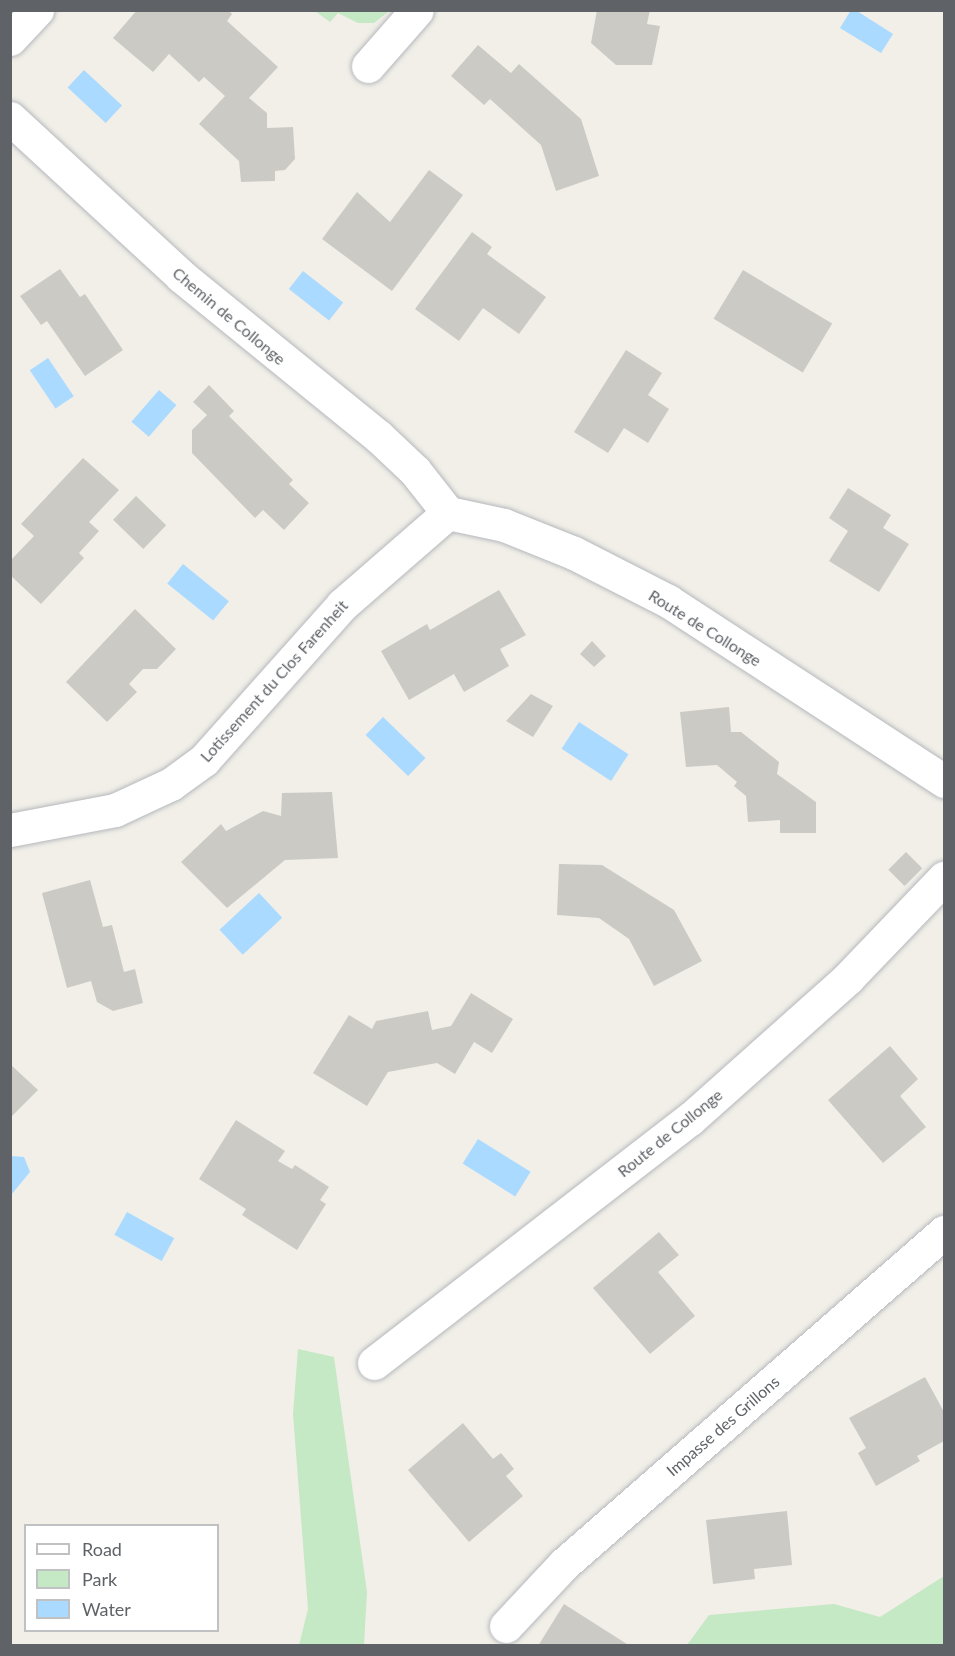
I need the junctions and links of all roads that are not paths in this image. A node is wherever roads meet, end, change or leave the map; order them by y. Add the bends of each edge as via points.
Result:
1 (37, 10) edge
2 (417, 10) edge
3 (10, 39) edge
4 (368, 66) dead end
5 (10, 118) edge
6 (448, 513) junction
7 (945, 781) edge
8 (10, 830) edge
9 (945, 878) edge
10 (945, 1232) edge
11 (374, 1363) dead end
12 (506, 1626) dead end

1 - 3 street
2 - 4 street
5 - 6 street, Chemin de Collonge via 190,283 378,436 415,471
6 - 7 street, Route de Collonge via 514,529 574,553 668,601
6 - 8 street, Lotissement du Clos Farenheit via 342,605 204,760 171,784 115,810
9 - 11 street, Route de Collonge via 848,978 690,1119
10 - 12 street, Impasse des Grillons via 564,1564

